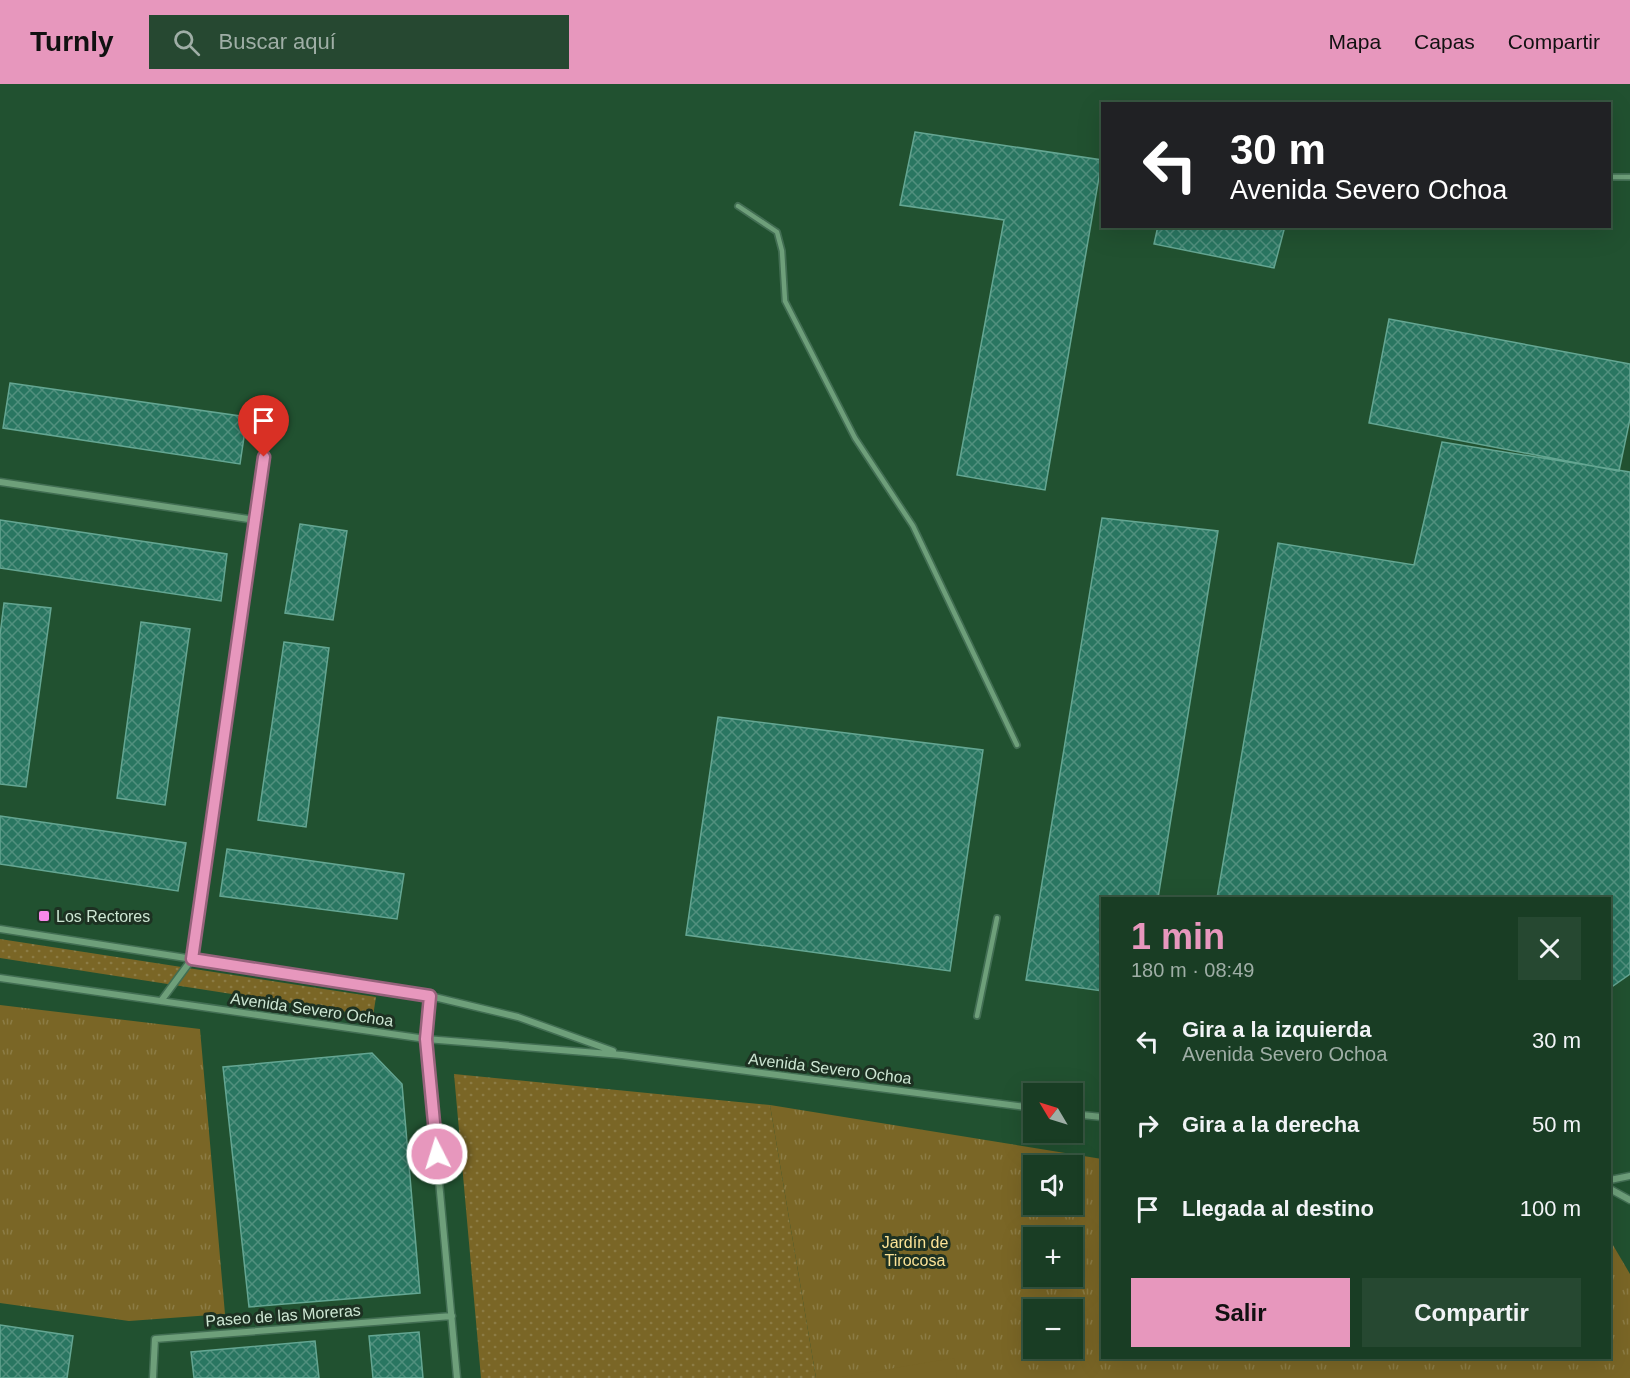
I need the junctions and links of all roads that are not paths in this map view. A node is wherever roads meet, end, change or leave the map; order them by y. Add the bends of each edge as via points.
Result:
1 (1611, 177) edge
2 (1630, 177) edge
3 (738, 206) dead end
4 (270, 415) dead end
5 (0, 482) edge
6 (255, 520) junction
7 (1017, 745) dead end
8 (997, 918) dead end
9 (0, 929) edge
10 (192, 959) junction
11 (0, 978) edge
12 (430, 996) junction
13 (161, 1001) junction
14 (977, 1016) dead end
15 (426, 1039) junction
16 (622, 1054) junction
17 (1023, 1107) edge
18 (1083, 1115) edge
19 (1101, 1118) edge
20 (1630, 1176) edge
21 (1611, 1180) edge
22 (1611, 1190) edge
23 (1630, 1200) edge
24 (452, 1316) junction
25 (153, 1378) edge
26 (457, 1378) edge

1 - 2 lane
3 - 7 lane via 777,232 785,301 855,438 913,526
4 - 6 street
5 - 6 street
6 - 10 street
8 - 14 lane
9 - 10 street, Avenida Severo Ochoa
10 - 12 street, Avenida Severo Ochoa
10 - 13 street
11 - 13 street, Avenida Severo Ochoa
12 - 15 street
12 - 16 street, Avenida Severo Ochoa via 518,1017
13 - 15 street, Avenida Severo Ochoa
15 - 16 street, Avenida Severo Ochoa
15 - 24 street
16 - 17 street, Avenida Severo Ochoa
18 - 19 street
20 - 21 street
22 - 23 street
24 - 25 street, Paseo de las Moreras via 155,1339
24 - 26 street

